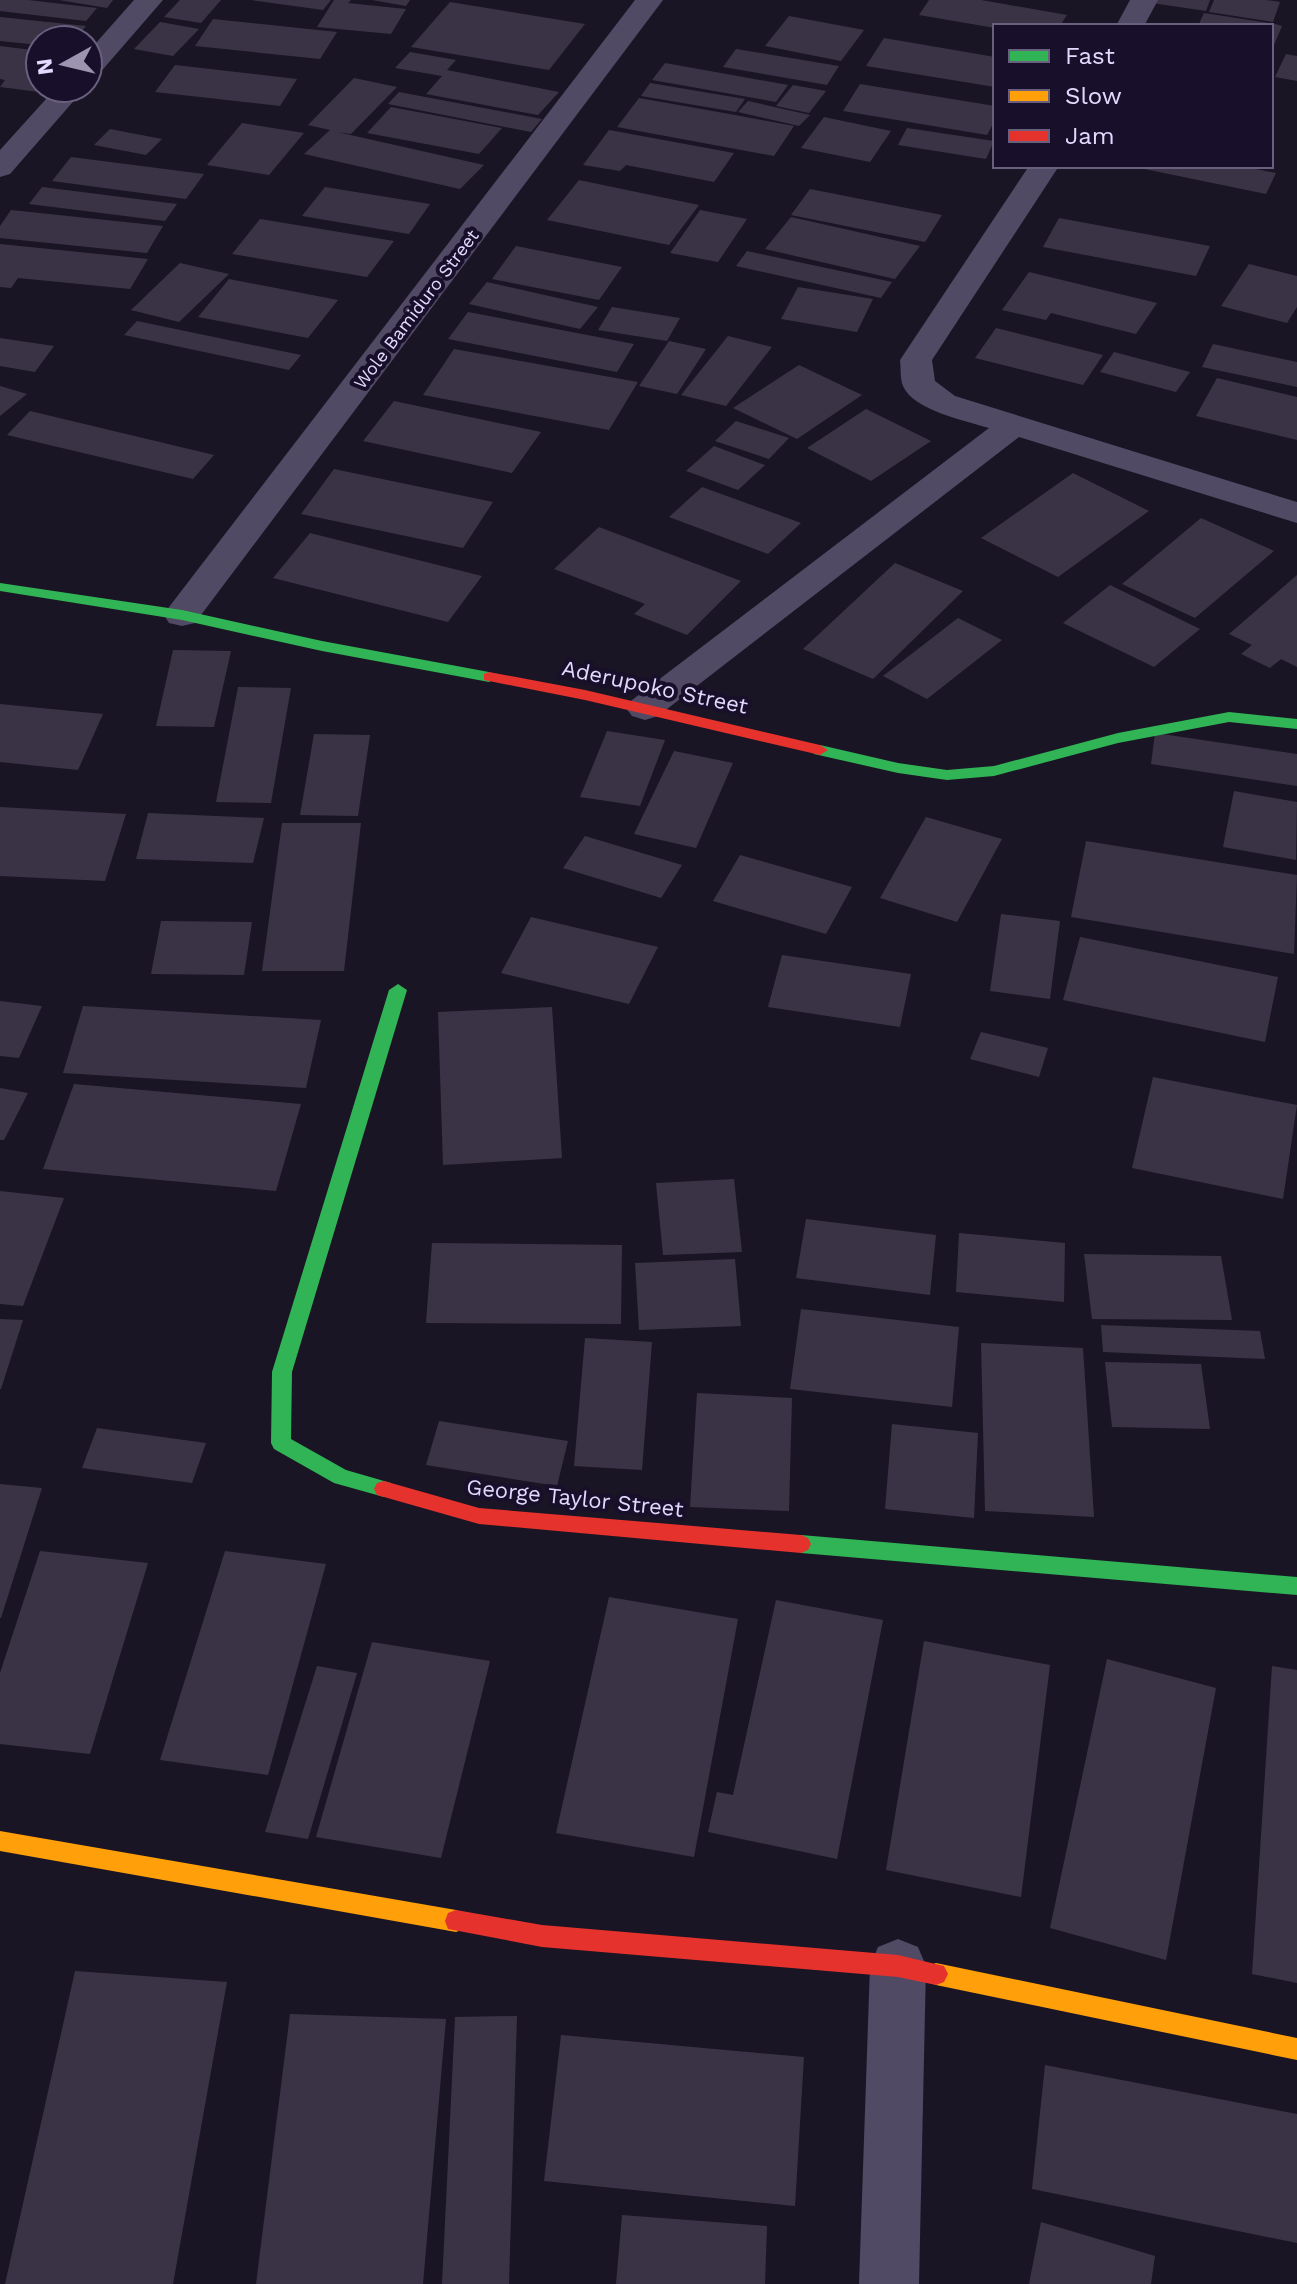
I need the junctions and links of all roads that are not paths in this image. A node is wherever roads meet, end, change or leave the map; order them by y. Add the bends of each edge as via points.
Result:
1 (149, 0) edge
2 (649, 0) edge
3 (1144, 0) edge
4 (1131, 24) edge
5 (104, 51) edge
6 (55, 104) edge
7 (4, 157) edge
8 (1043, 168) edge
9 (1015, 424) junction
10 (1297, 513) edge
11 (0, 587) edge
12 (182, 615) junction
13 (645, 708) junction
14 (1297, 724) edge
15 (398, 990) dead end
16 (1297, 1586) edge
17 (0, 1841) edge
18 (898, 1966) junction
19 (1297, 2049) edge
20 (889, 2284) edge

1 - 5 street
2 - 12 street, Wole Bamiduro Street
3 - 4 street
6 - 7 street
8 - 9 street via 916,360 919,385 943,403
9 - 10 street
9 - 13 street
11 - 12 street, Aderupoko Street
12 - 13 street, Aderupoko Street
13 - 14 street, Aderupoko Street via 947,775 994,771 1118,738 1229,717
15 - 16 street, George Taylor Street via 282,1372 281,1443 341,1477 479,1516
17 - 18 street via 542,1936
18 - 19 street
18 - 20 street

